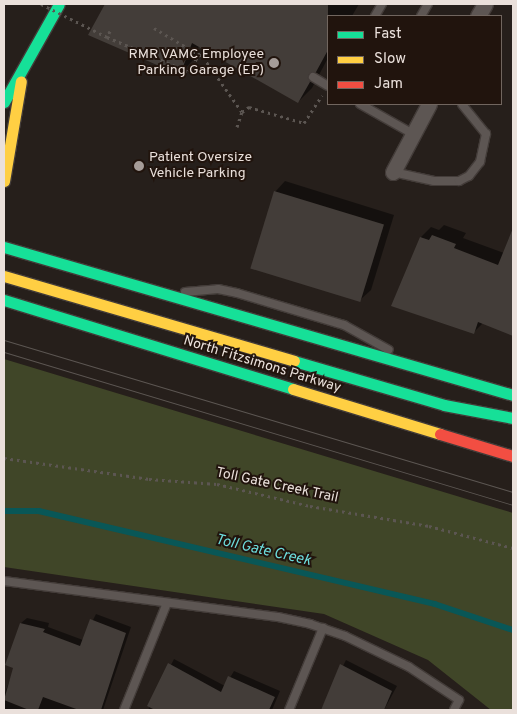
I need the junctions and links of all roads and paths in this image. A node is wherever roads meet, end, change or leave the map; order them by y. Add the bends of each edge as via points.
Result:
1 (41, 4) edge
2 (59, 4) edge
3 (382, 4) edge
4 (428, 4) edge
5 (485, 4) edge
6 (376, 15) edge
7 (422, 15) edge
8 (479, 15) edge
9 (154, 28) dead end
10 (110, 31) dead end
11 (107, 36) junction
12 (202, 49) dead end
13 (199, 54) junction
14 (22, 75) junction
15 (313, 77) dead end
16 (327, 85) edge
17 (327, 88) edge
18 (4, 102) edge
19 (362, 105) edge
20 (428, 105) edge
21 (463, 105) edge
22 (242, 112) junction
23 (237, 128) dead end
24 (413, 134) junction
25 (393, 172) joint
26 (4, 181) edge
27 (4, 247) edge
28 (4, 276) edge
29 (165, 294) junction
30 (4, 300) edge
31 (414, 366) junction
32 (513, 395) edge
33 (513, 418) edge
34 (513, 456) edge
35 (4, 458) edge
36 (513, 548) edge
37 (5, 584) edge
38 (166, 602) junction
39 (323, 628) junction
40 (124, 710) edge
41 (288, 710) edge
42 (454, 710) edge

1 - 11 path, bridge
2 - 14 main road
3 - 6 lane
4 - 7 lane
5 - 8 street
9 - 13 path
10 - 11 path
11 - 13 path via 189,72
12 - 13 path
13 - 22 path via 224,83
14 - 18 main road
14 - 26 main road
15 - 16 lane
17 - 22 path via 304,123 249,107
19 - 24 lane
20 - 24 street
21 - 25 lane via 486,134 480,162 469,176 458,180 434,180
22 - 23 path
24 - 25 street
27 - 29 main road
28 - 33 main road via 444,405
29 - 31 main road
29 - 31 lane via 218,289 254,298 344,325
30 - 34 main road, North Fitzsimons Parkway
31 - 32 main road
35 - 36 path, Toll Gate Creek Trail via 149,479 217,484 310,506 429,526
37 - 38 lane
38 - 39 lane via 278,617
38 - 40 lane
39 - 41 lane
39 - 42 lane via 380,651 431,680 459,700

